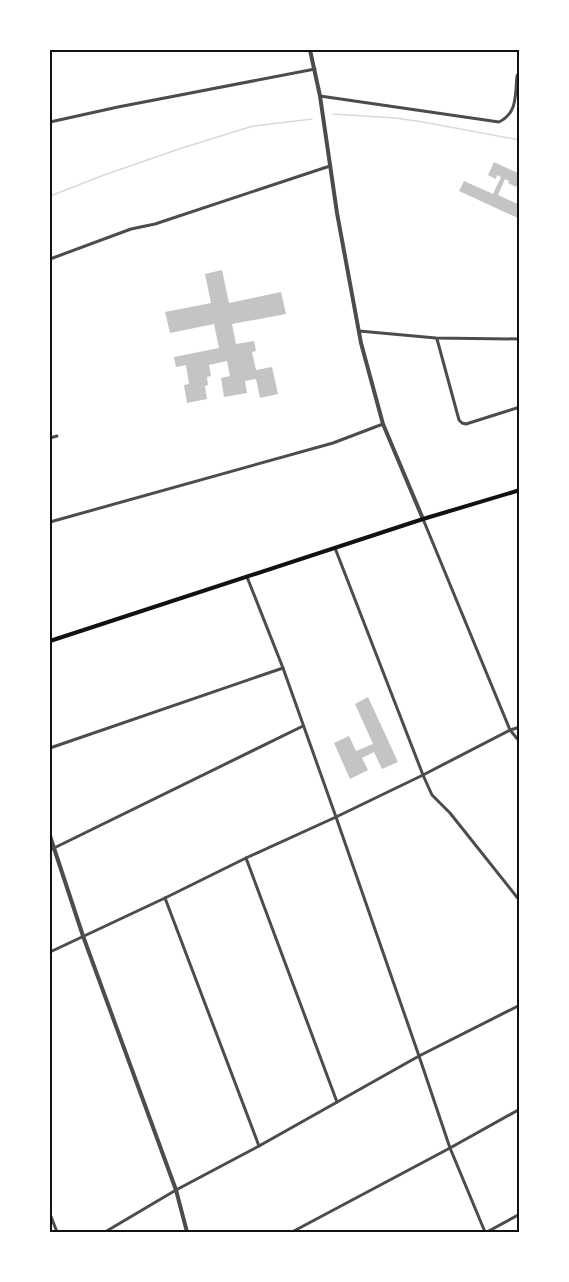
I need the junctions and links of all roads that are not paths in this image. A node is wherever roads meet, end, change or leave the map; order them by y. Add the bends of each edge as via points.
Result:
1 (310, 50) edge
2 (315, 69) junction
3 (519, 71) edge
4 (320, 96) junction
5 (50, 122) edge
6 (330, 166) junction
7 (50, 259) edge
8 (359, 331) junction
9 (436, 338) junction
10 (519, 339) edge
11 (519, 407) edge
12 (383, 424) junction
13 (57, 436) dead end
14 (50, 438) edge
15 (519, 490) edge
16 (423, 519) junction
17 (50, 522) edge
18 (335, 547) junction
19 (247, 577) junction
20 (50, 641) edge
21 (283, 668) junction
22 (303, 726) junction
23 (519, 727) edge
24 (510, 730) junction
25 (519, 742) edge
26 (50, 748) edge
27 (423, 775) junction
28 (336, 818) junction
29 (50, 836) edge
30 (52, 849) edge
31 (246, 858) junction
32 (165, 898) junction
33 (519, 901) edge
34 (83, 936) junction
35 (50, 952) edge
36 (519, 1005) edge
37 (419, 1056) junction
38 (337, 1102) junction
39 (519, 1109) edge
40 (259, 1146) junction
41 (450, 1148) junction
42 (50, 1164) edge
43 (50, 1184) edge
44 (176, 1190) junction
45 (50, 1214) edge
46 (519, 1214) edge
47 (57, 1233) edge
48 (105, 1233) edge
49 (187, 1233) edge
50 (292, 1233) edge
51 (486, 1233) edge

1 - 2 street
2 - 4 street
2 - 5 street
3 - 4 street via 513,110 499,122
4 - 6 street
6 - 7 street
6 - 8 street
8 - 9 street
8 - 12 street
9 - 10 street
9 - 11 street via 462,423
12 - 16 street
12 - 17 street via 333,443
13 - 14 street
15 - 16 main road
16 - 18 main road
16 - 24 street
18 - 19 main road
18 - 27 street
19 - 20 main road
19 - 21 street
21 - 22 street
21 - 26 street
22 - 28 street
22 - 30 street
23 - 24 street
24 - 25 street
24 - 27 street
27 - 28 street
27 - 33 street via 432,795
28 - 31 street
28 - 37 street
29 - 30 street
30 - 34 street
31 - 32 street
31 - 38 street
32 - 34 street
32 - 40 street
34 - 35 street
34 - 44 street
36 - 37 street
37 - 38 street
37 - 41 street
38 - 40 street
39 - 41 street
40 - 44 street
41 - 50 street
41 - 51 street
42 - 43 street
44 - 48 street
44 - 49 street
45 - 47 street
46 - 51 street

